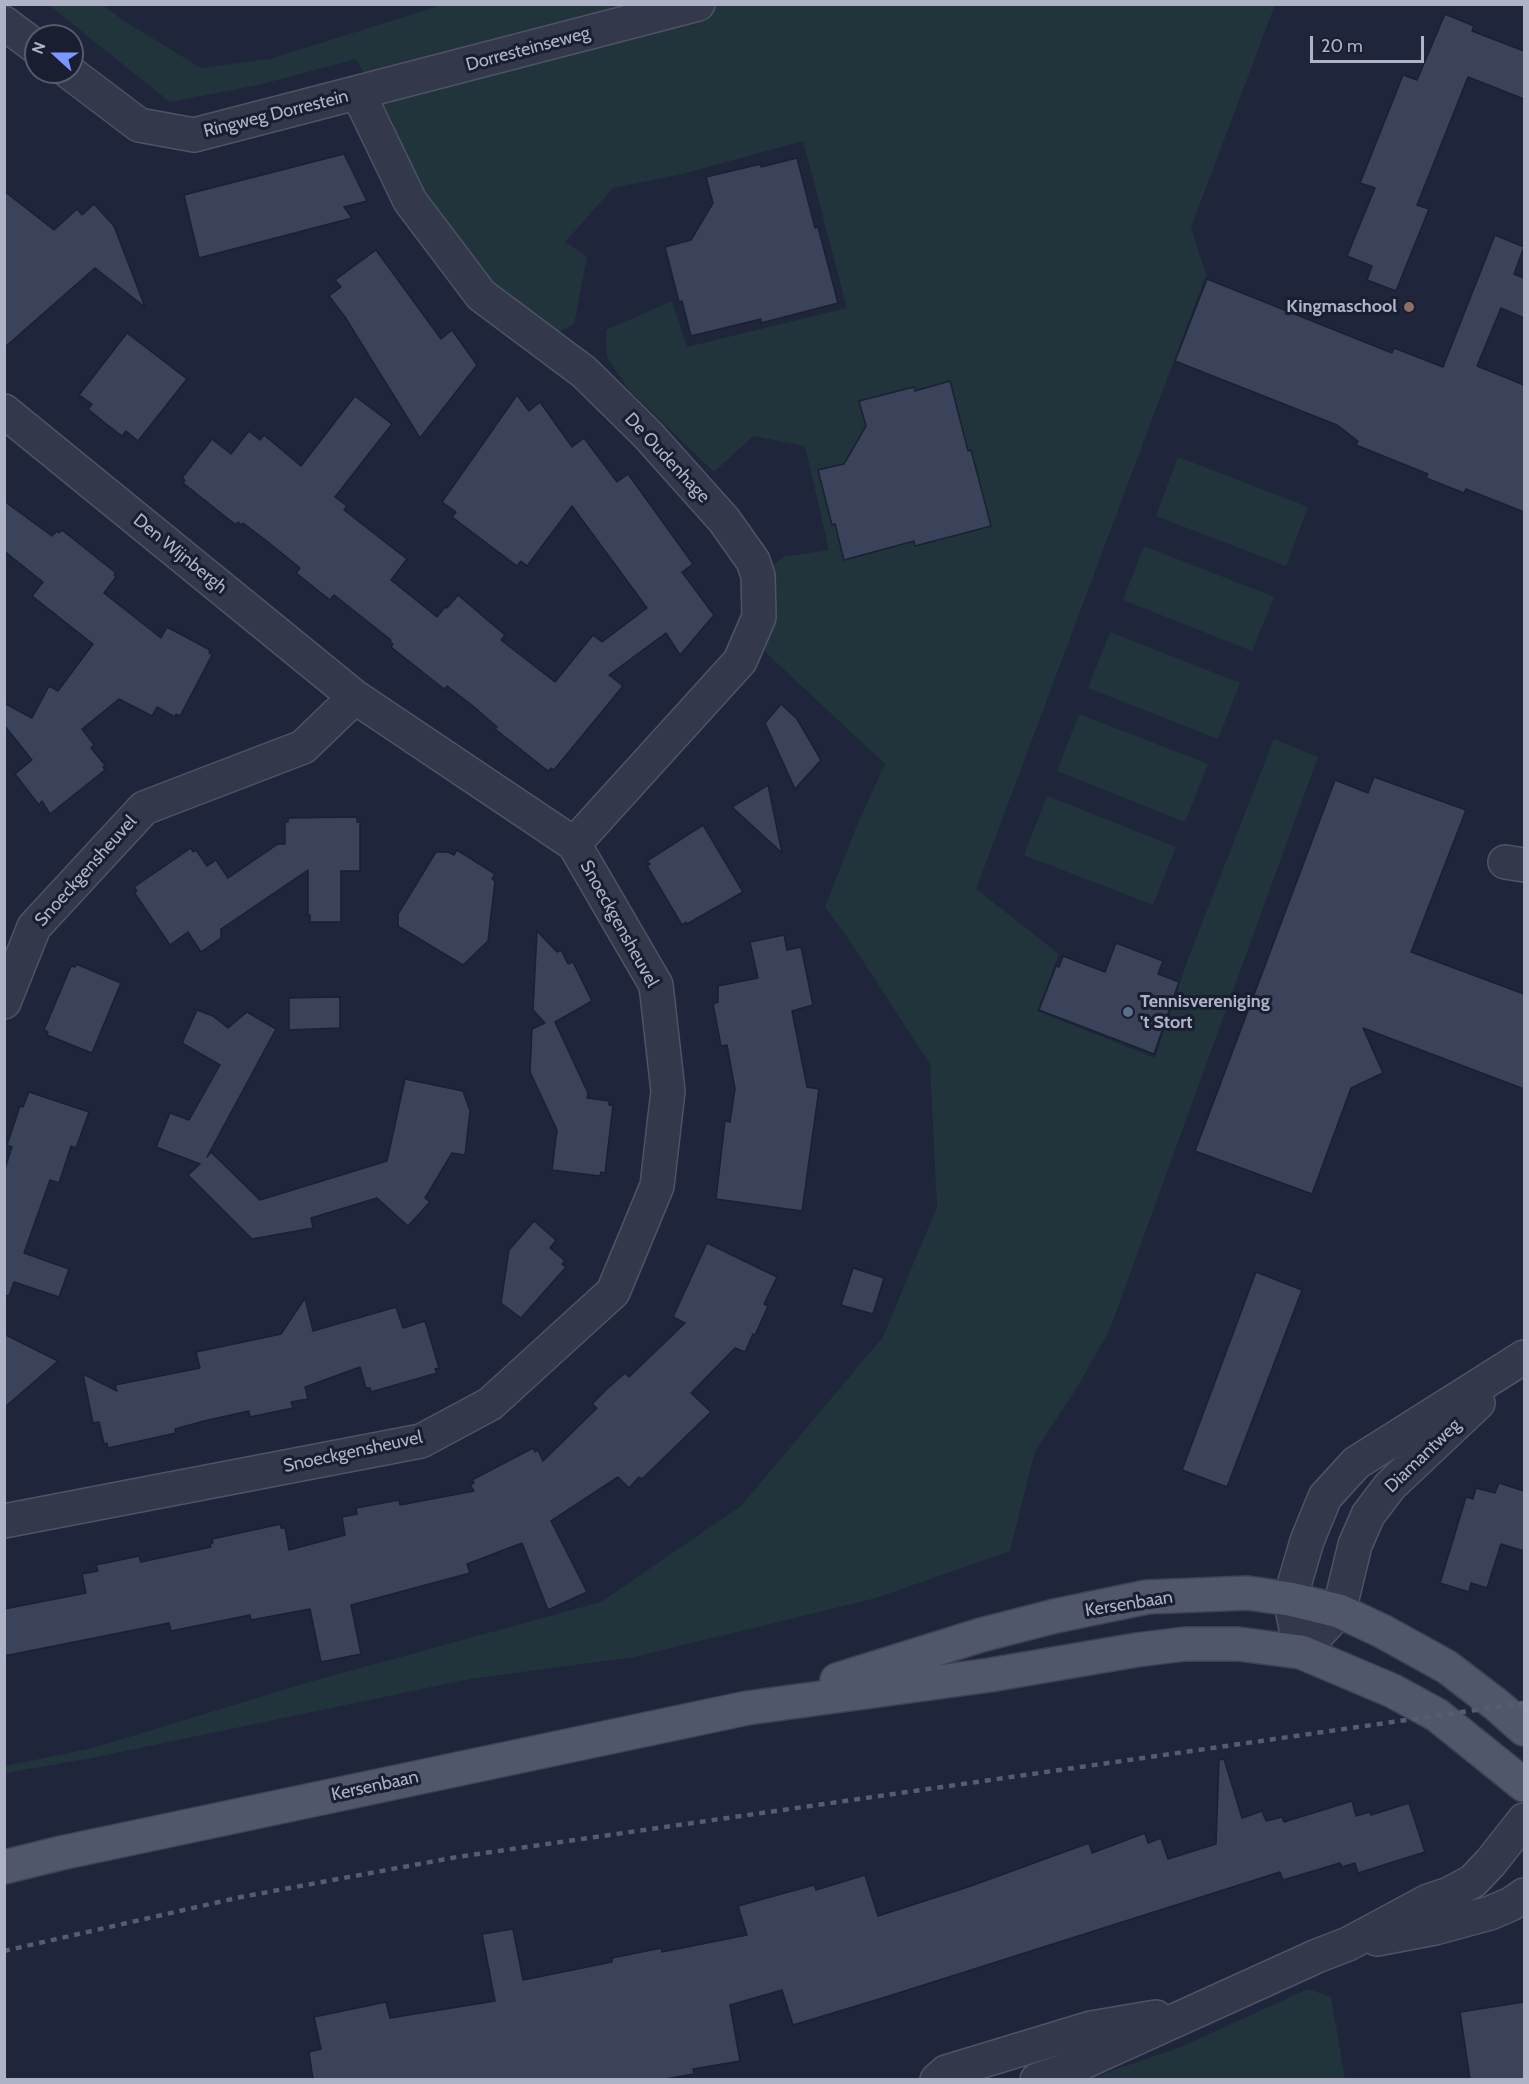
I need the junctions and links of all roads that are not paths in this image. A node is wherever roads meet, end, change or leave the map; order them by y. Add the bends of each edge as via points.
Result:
1 (698, 4) edge
2 (4, 23) edge
3 (24, 38) edge
4 (84, 83) edge
5 (358, 93) junction
6 (4, 411) edge
7 (354, 697) junction
8 (574, 844) junction
9 (4, 1002) edge
10 (1524, 1358) edge
11 (4, 1521) edge
12 (1290, 1599) junction
13 (1339, 1611) junction
14 (1301, 1652) junction
15 (747, 1708) junction
16 (1524, 1729) edge
17 (1524, 1785) edge
18 (1524, 1820) edge
19 (4, 1868) edge
20 (1524, 1895) edge
21 (1348, 1944) junction
22 (1202, 2009) junction
23 (937, 2079) edge
24 (1037, 2079) edge

1 - 5 street, Dorresteinseweg
2 - 3 street
4 - 5 street, Ringweg Dorrestein via 140,125 194,135
5 - 8 street, De Oudenhage via 410,201 481,295 584,372 648,435 724,520 753,561 758,576 759,616 740,661
6 - 7 street, Den Wijnbergh
7 - 8 street, Snoeckgensheuvel
7 - 9 street, Snoeckgensheuvel via 303,747 144,808 34,927
8 - 11 street, Snoeckgensheuvel via 656,985 668,1091 657,1186 613,1292 490,1404 422,1441
10 - 12 street, Diamantweg via 1356,1462 1325,1497
10 - 13 street, Diamantweg via 1384,1493 1368,1515 1355,1545
12 - 13 main road, Kersenbaan
12 - 14 street, Diamantweg
12 - 15 main road, Kersenbaan via 1248,1593 1147,1597 981,1635
13 - 14 street, Diamantweg
13 - 16 main road, Kersenbaan via 1447,1667
14 - 15 main road, Kersenbaan via 1238,1644 1185,1644
14 - 17 main road, Kersenbaan via 1393,1691 1437,1715
15 - 19 main road, Kersenbaan
18 - 21 street via 1473,1881
20 - 21 street via 1490,1913
21 - 22 street
22 - 23 street via 1091,2028 946,2072
22 - 24 street via 1066,2070

